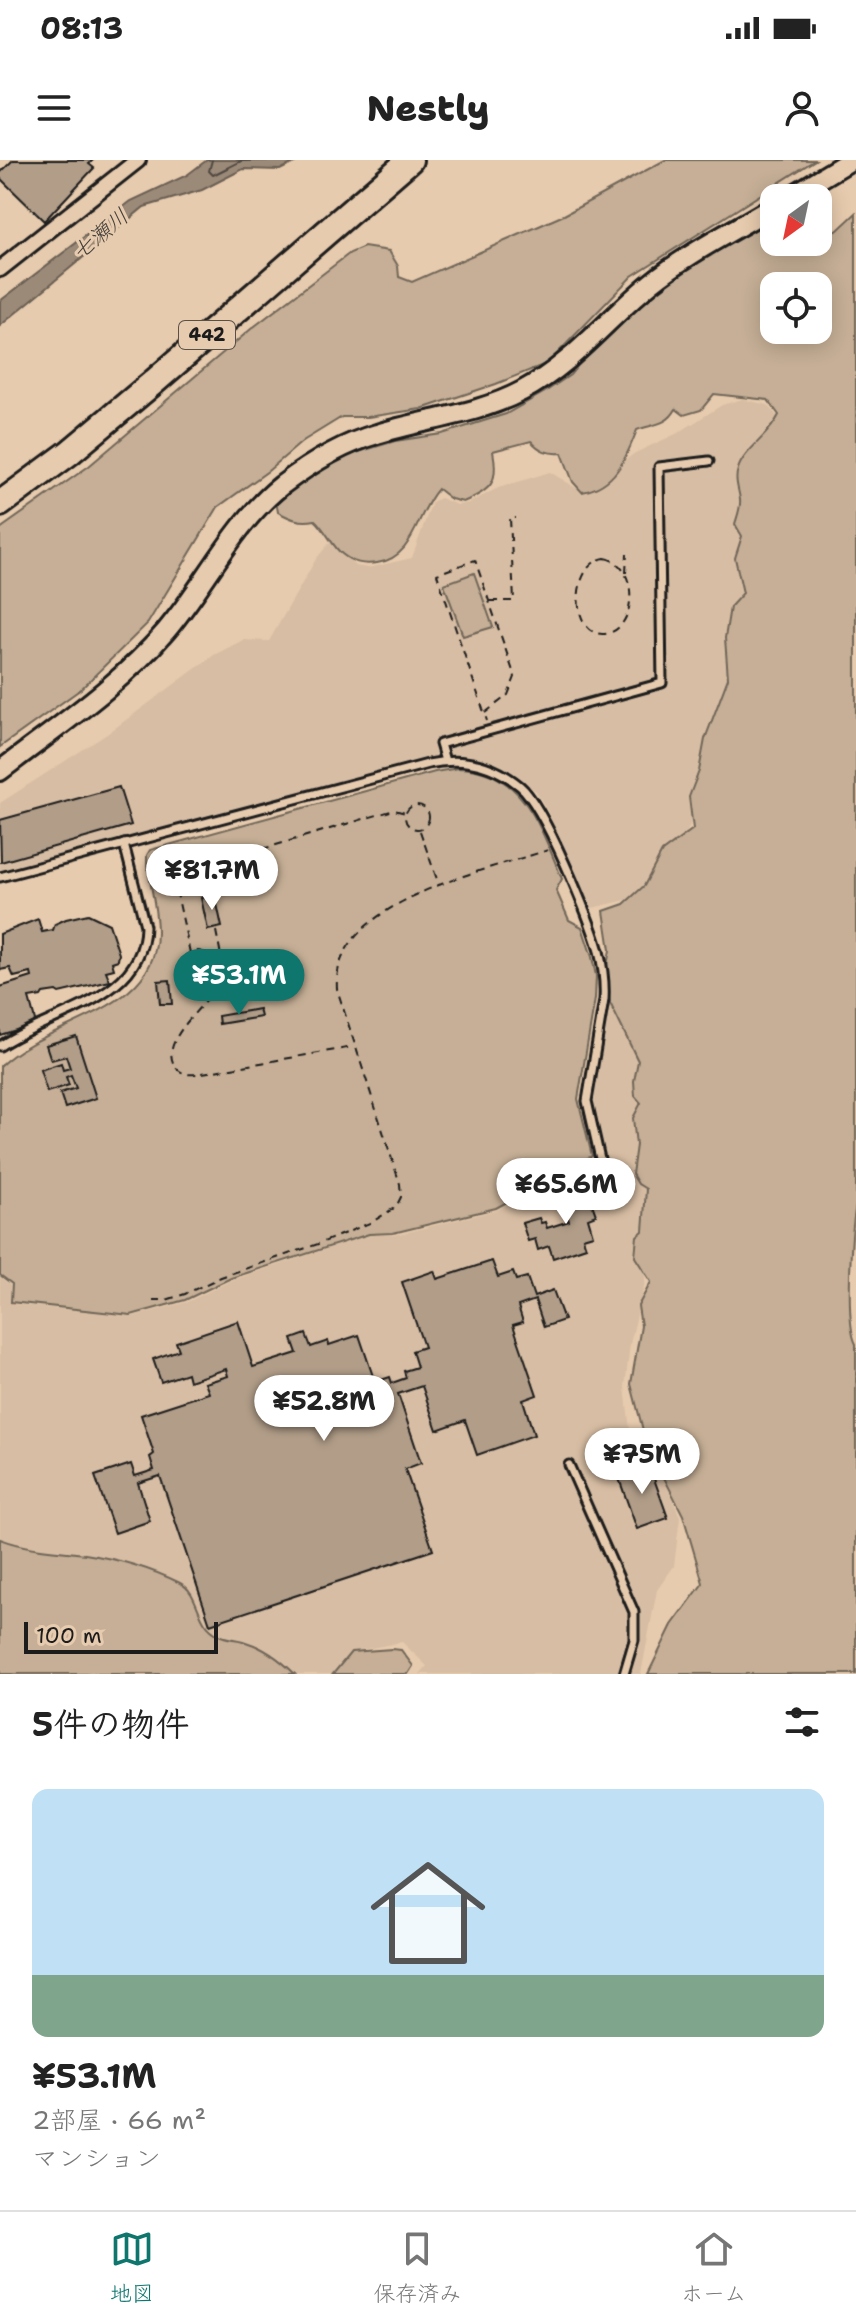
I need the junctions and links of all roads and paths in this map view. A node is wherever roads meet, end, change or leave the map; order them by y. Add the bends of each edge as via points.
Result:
1 (138, 160) edge
2 (410, 160) edge
3 (851, 160) edge
4 (811, 184) edge
5 (760, 215) edge
6 (0, 269) edge
7 (709, 461) dead end
8 (0, 504) edge
9 (516, 518) dead end
10 (627, 554) dead end
11 (626, 574) junction
12 (489, 601) junction
13 (485, 713) junction
14 (490, 730) junction
15 (445, 761) junction
16 (0, 771) edge
17 (406, 813) junction
18 (420, 829) junction
19 (124, 844) junction
20 (550, 849) dead end
21 (0, 877) edge
22 (439, 886) junction
23 (216, 931) dead end
24 (190, 953) junction
25 (221, 962) junction
26 (212, 964) junction
27 (0, 1046) edge
28 (354, 1047) junction
29 (605, 1181) dead end
30 (153, 1300) dead end
31 (569, 1465) dead end
32 (624, 1674) edge

1 - 6 street
2 - 8 highway, 442 via 155,381
3 - 4 street
5 - 16 street via 654,281 569,360 525,389 486,406 361,439 293,477 253,514 147,652
7 - 14 lane via 659,467 662,683
9 - 12 path via 510,518 514,601
10 - 11 path
11 - 11 path via 630,598 623,622 610,633 594,632 579,607 584,573 605,558
12 - 13 path via 515,677 508,695
12 - 13 path via 475,560 437,574
13 - 14 path
14 - 15 lane via 440,744
15 - 19 lane
15 - 29 lane via 473,762 494,770 533,799 593,935 605,986 587,1101
17 - 18 path via 407,825
17 - 18 path via 415,806 426,810 428,820
17 - 24 path via 394,810 178,874 176,889
18 - 22 path
19 - 21 lane
19 - 27 lane via 145,926 135,965 109,991
20 - 22 path
22 - 28 path via 373,920 344,951 337,989
23 - 25 path
24 - 26 path via 202,952
24 - 26 path via 182,967 189,978 205,979
25 - 26 path
25 - 28 path via 218,984 171,1048 180,1072 197,1074
28 - 30 path via 400,1184 396,1207 321,1243 166,1300
31 - 32 lane via 634,1612 634,1640

